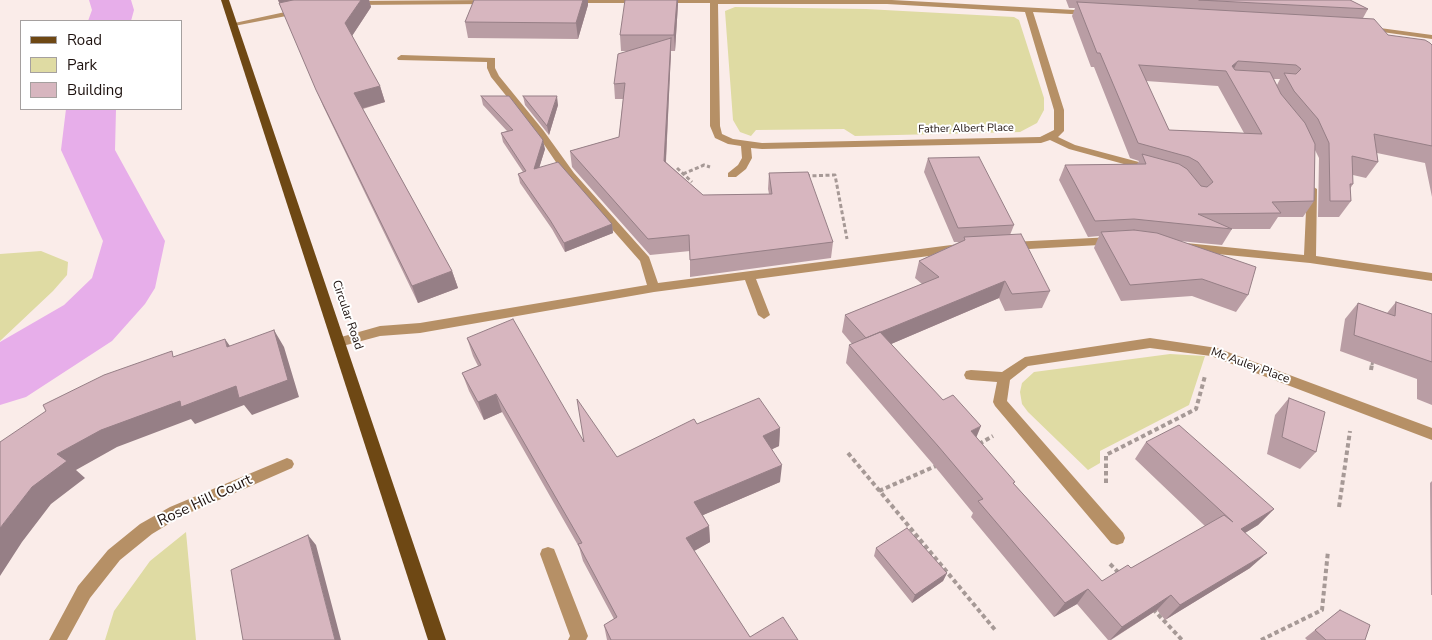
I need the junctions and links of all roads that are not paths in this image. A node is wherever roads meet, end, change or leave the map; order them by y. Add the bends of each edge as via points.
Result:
1 (225, 0) edge
2 (714, 0) edge
3 (410, 1) edge
4 (564, 1) edge
5 (887, 1) edge
6 (496, 2) edge
7 (347, 4) edge
8 (311, 8) edge
9 (1028, 10) junction
10 (1095, 14) edge
11 (234, 24) junction
12 (1358, 28) edge
13 (1368, 28) junction
14 (1375, 37) edge
15 (1432, 37) edge
16 (401, 58) dead end
17 (1051, 137) junction
18 (746, 145) junction
19 (1153, 169) edge
20 (1312, 174) edge
21 (732, 175) dead end
22 (1126, 241) edge
23 (1174, 246) edge
24 (996, 247) edge
25 (976, 248) edge
26 (1310, 259) junction
27 (749, 275) junction
28 (1432, 277) edge
29 (654, 288) junction
30 (764, 315) dead end
31 (338, 342) junction
32 (971, 375) dead end
33 (1004, 377) junction
34 (1432, 434) edge
35 (286, 464) dead end
36 (1117, 538) dead end
37 (548, 554) dead end
38 (58, 640) edge
39 (437, 640) edge
40 (576, 640) edge

1 - 11 main road, Circular Road
2 - 4 street
2 - 5 street
2 - 18 street, Father Albert Place via 718,136
3 - 6 street
3 - 7 street
5 - 9 street
8 - 11 street
9 - 10 street
9 - 17 street via 1059,110 1058,131
11 - 31 main road, Circular Road
12 - 13 street
13 - 14 street
13 - 15 street
16 - 29 street via 492,60 495,77 570,175 646,260
17 - 18 street, Father Albert Place via 1041,140
17 - 19 street via 1072,147
18 - 21 street via 747,158
20 - 26 street
22 - 24 street
23 - 26 street
25 - 27 street
26 - 28 street
27 - 29 street
27 - 30 street
29 - 31 street via 420,328 380,331
31 - 39 main road, Circular Road
32 - 33 street
33 - 34 street, Mc Auley Place via 1025,362 1150,343 1212,351
33 - 36 street via 1000,402
35 - 38 street, Rose Hill Court via 176,512 146,529 114,555 84,592
37 - 40 street via 579,636

